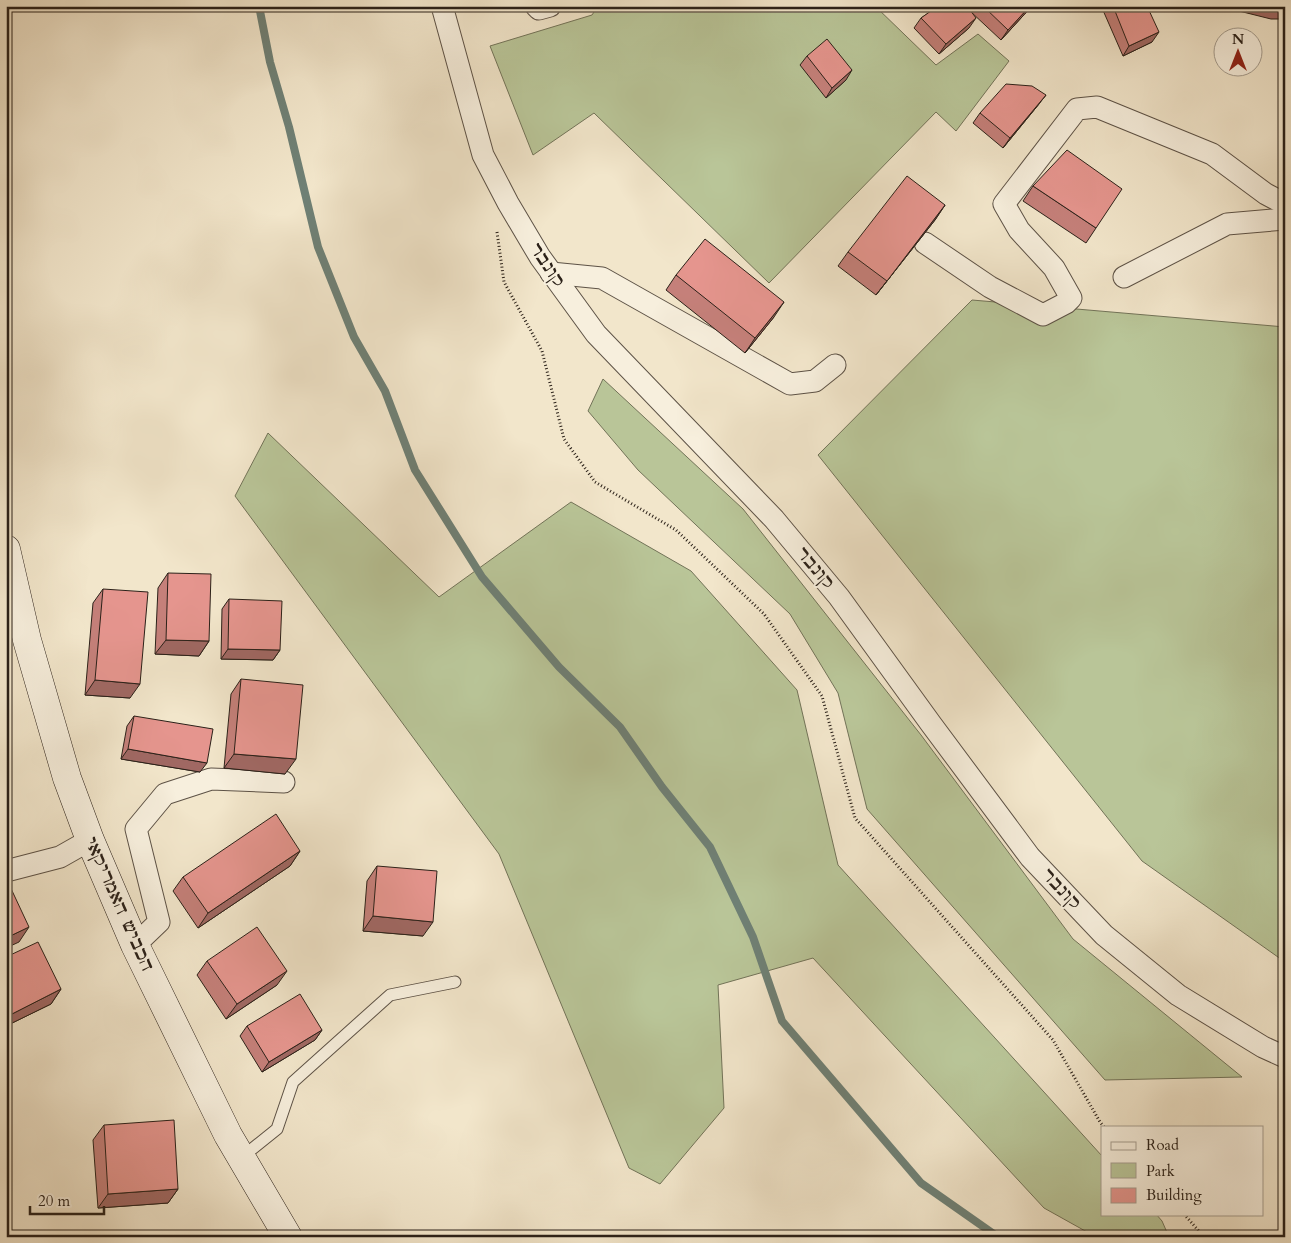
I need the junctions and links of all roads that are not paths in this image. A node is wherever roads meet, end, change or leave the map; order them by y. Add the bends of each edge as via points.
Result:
1 (442, 6) edge
2 (536, 6) edge
3 (550, 6) edge
4 (1285, 204) edge
5 (1285, 219) edge
6 (925, 243) edge
7 (551, 273) junction
8 (1124, 277) dead end
9 (835, 365) dead end
10 (6, 549) edge
11 (284, 782) dead end
12 (90, 840) junction
13 (6, 871) edge
14 (135, 945) junction
15 (454, 982) dead end
16 (1285, 1057) edge
17 (241, 1158) junction
18 (288, 1237) edge

1 - 7 street, קונבר via 483,155
2 - 3 street via 539,9
4 - 6 street via 1212,154 1097,107 1077,109 1004,204 1019,230 1054,268 1071,298 1066,303 1043,315 990,287
5 - 8 street via 1227,224
7 - 9 street via 602,278 790,384 815,380
7 - 16 street, קונבר via 596,334 774,519 839,597 1030,857 1104,935 1178,996
10 - 12 main road, הכביש האמריקאי via 27,640 67,778
11 - 14 street via 211,778 165,794 136,829 159,922
12 - 13 street via 60,857
12 - 14 main road, הכביש האמריקאי
14 - 17 main road, הכביש האמריקאי
15 - 17 lane via 390,996 293,1082 277,1129
17 - 18 main road, הכביש האמריקאי

